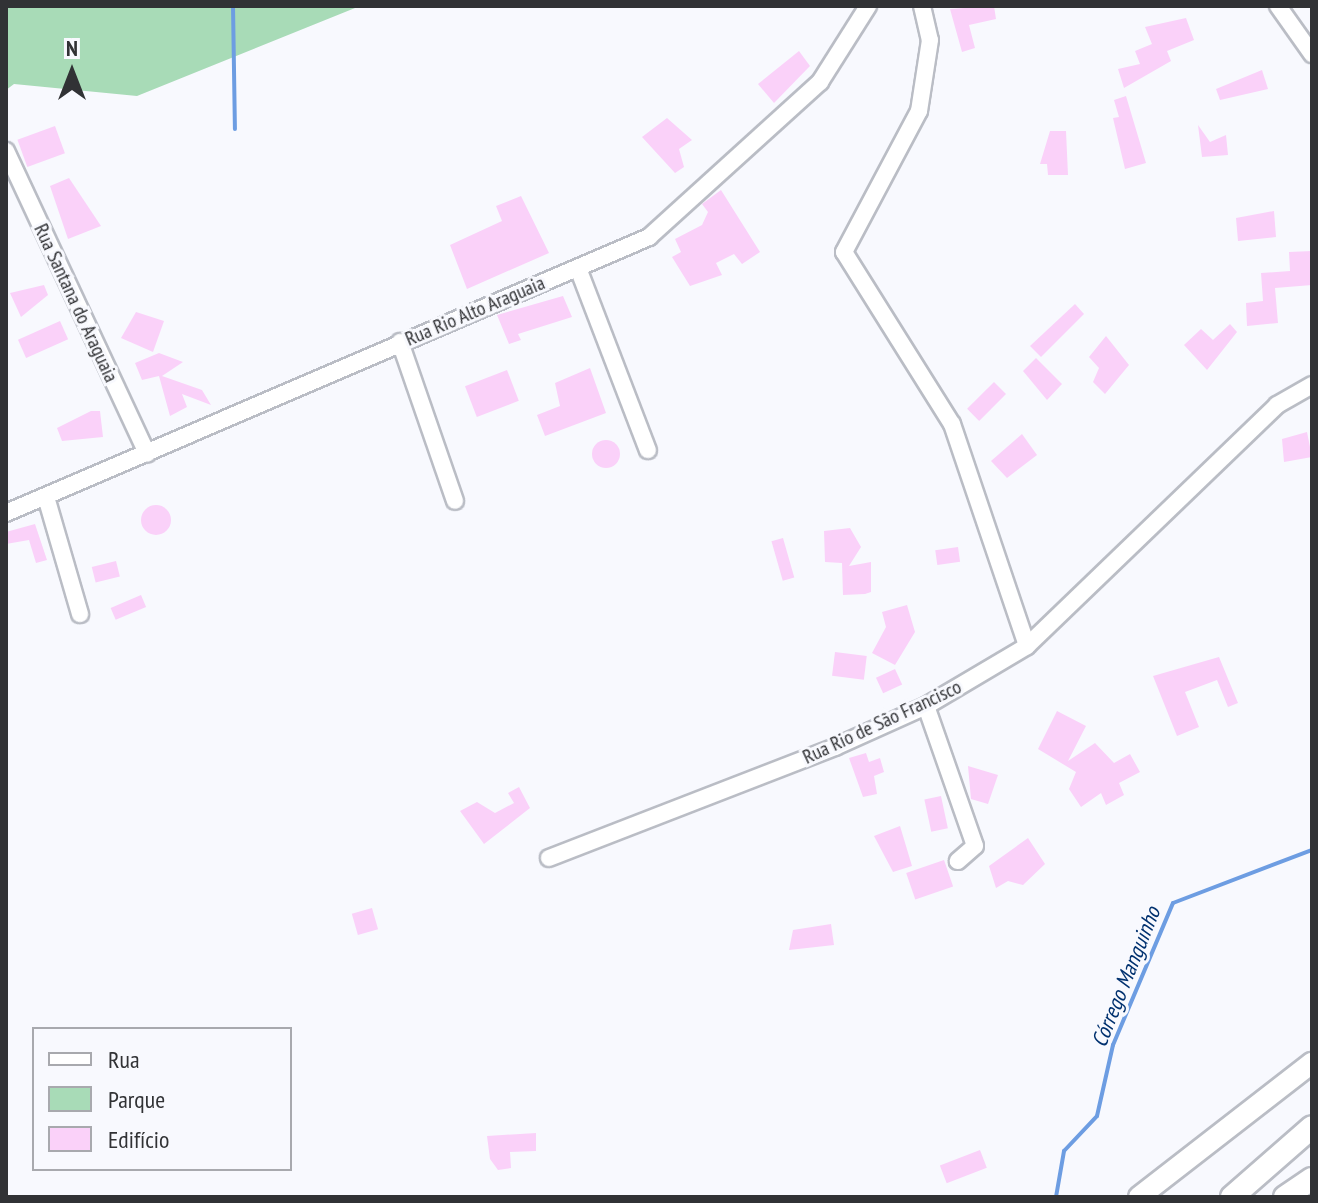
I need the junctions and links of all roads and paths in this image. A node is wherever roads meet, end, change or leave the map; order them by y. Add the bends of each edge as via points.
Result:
1 (868, 6) edge
2 (922, 6) edge
3 (1278, 6) edge
4 (1312, 54) edge
5 (6, 151) edge
6 (578, 268) junction
7 (400, 342) junction
8 (1312, 385) edge
9 (648, 450) dead end
10 (147, 454) junction
11 (46, 497) junction
12 (455, 501) dead end
13 (6, 513) edge
14 (80, 614) dead end
15 (1027, 646) junction
16 (926, 706) junction
17 (549, 858) dead end
18 (958, 861) dead end
19 (1312, 1063) edge
20 (1312, 1127) edge
21 (1312, 1179) edge
22 (1139, 1197) edge
23 (1232, 1197) edge
24 (1285, 1197) edge

1 - 6 street, Rua Rio Alto Araguaia via 820,82 667,224
2 - 15 street via 930,40 919,111 844,252 972,467
3 - 4 street
5 - 10 street, Rua Santana do Araguaia
6 - 7 street, Rua Rio Alto Araguaia
6 - 9 street
7 - 10 street, Rua Rio Alto Araguaia
7 - 12 street
8 - 15 street, Rua Rio de São Francisco via 1277,405
10 - 11 street, Rua Rio Alto Araguaia
11 - 13 street, Rua Rio Alto Araguaia
11 - 14 street
15 - 16 street, Rua Rio de São Francisco
16 - 17 street, Rua Rio de São Francisco
16 - 18 street via 975,846
19 - 22 main road
20 - 23 highway
21 - 24 highway

